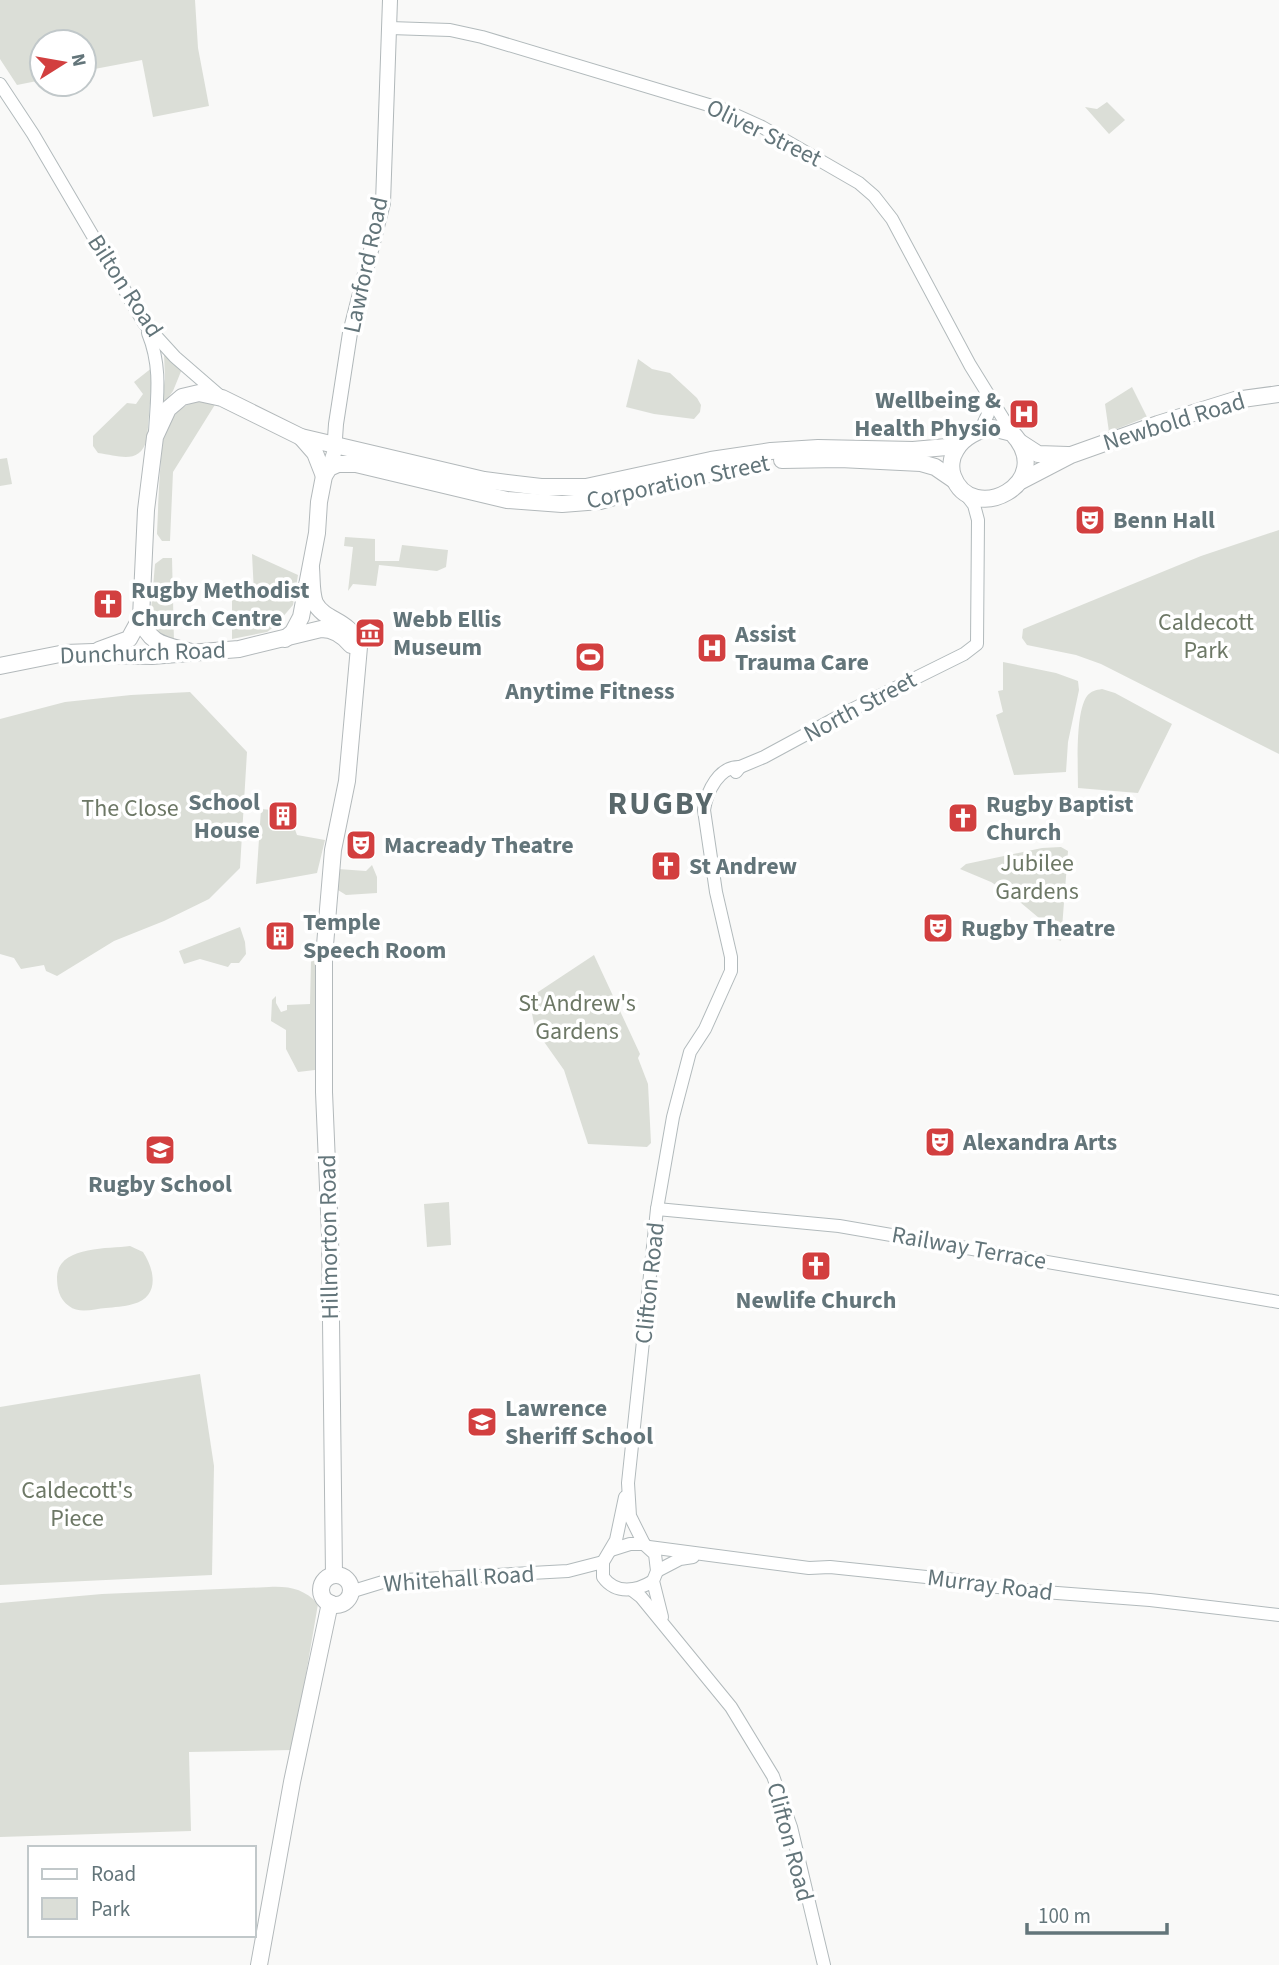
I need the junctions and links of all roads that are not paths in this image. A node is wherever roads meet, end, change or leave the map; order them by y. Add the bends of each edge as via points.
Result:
1 (390, 0) edge
2 (390, 27) junction
3 (0, 85) edge
4 (144, 323) junction
5 (984, 389) junction
6 (1279, 394) edge
7 (222, 398) junction
8 (981, 429) junction
9 (155, 437) junction
10 (301, 437) junction
11 (1017, 438) junction
12 (335, 444) junction
13 (958, 446) junction
14 (841, 454) junction
15 (1071, 455) junction
16 (327, 472) junction
17 (1021, 481) junction
18 (958, 484) junction
19 (1003, 495) junction
20 (978, 528) junction
21 (311, 568) junction
22 (141, 617) junction
23 (285, 639) junction
24 (93, 652) junction
25 (191, 652) junction
26 (356, 661) junction
27 (0, 666) edge
28 (715, 783) joint
29 (657, 1209) junction
30 (1279, 1302) edge
31 (628, 1483) junction
32 (647, 1545) junction
33 (611, 1550) junction
34 (700, 1555) junction
35 (603, 1562) junction
36 (568, 1571) junction
37 (334, 1574) junction
38 (655, 1576) junction
39 (603, 1577) junction
40 (632, 1590) junction
41 (350, 1592) junction
42 (330, 1603) junction
43 (1279, 1615) edge
44 (665, 1627) junction
45 (259, 1965) edge
46 (824, 1965) edge

1 - 2 main road, Lawford Road
2 - 5 street, Oliver Street via 471,34 699,101 762,127 835,167 874,196 892,219
2 - 12 main road, Lawford Road via 383,203 350,333
3 - 4 street, Bilton Road
4 - 7 street, Bilton Road
4 - 9 street via 159,370
5 - 8 street, Oliver Street via 988,414
5 - 11 street, Oliver Street
6 - 15 highway, Newbold Road via 1235,400
7 - 9 highway via 199,393 177,400 163,416
7 - 10 highway, Bilton Road
8 - 11 highway via 992,428
8 - 13 highway
9 - 22 highway
10 - 12 highway, Bilton Road
10 - 16 highway
11 - 15 highway, Newbold Road via 1038,454
11 - 17 highway via 1027,459
12 - 14 highway, Corporation Street via 484,480 549,487 586,487 771,451
12 - 16 main road, Lawford Road
13 - 14 highway, Corporation Street
13 - 18 highway via 951,470
14 - 16 highway, Corporation Street via 778,460 600,500 562,504 506,500 348,462
14 - 18 highway, Corporation Street via 921,463
15 - 17 highway, Newbold Road
16 - 21 highway
17 - 19 highway
18 - 19 highway via 971,497
18 - 20 street via 974,505
19 - 20 street via 985,512
20 - 28 street, North Street via 977,644
21 - 23 highway via 301,617
21 - 26 highway, Hillmorton Road via 314,600 354,635 359,647
22 - 24 highway via 129,639
22 - 25 highway via 144,629 160,644
23 - 25 highway, Dunchurch Road via 239,649
23 - 26 highway, Dunchurch Road via 329,629 346,639
24 - 25 highway, Dunchurch Road via 152,656
24 - 27 highway, Dunchurch Road
26 - 37 highway, Hillmorton Road via 347,780 333,850 324,957
28 - 29 street, Clifton Road via 706,800 704,819 731,971 690,1052
29 - 30 street, Railway Terrace via 839,1226
29 - 31 street, Clifton Road
31 - 32 street, Clifton Road via 630,1516
31 - 33 street, Clifton Road
32 - 33 street
32 - 34 street, Murray Road
32 - 38 street, Clifton Road via 658,1562
33 - 35 street, Clifton Road
34 - 38 street, Murray Road via 680,1559
34 - 43 street, Murray Road
35 - 36 street, Whitehall Road
35 - 39 street
36 - 39 street, Whitehall Road
36 - 41 street, Whitehall Road via 386,1581
37 - 41 highway via 346,1579
37 - 42 highway via 321,1588
38 - 40 street
38 - 44 street, Clifton Road
39 - 40 street, Clifton Road via 614,1586
40 - 44 street, Clifton Road
41 - 42 highway via 343,1603
42 - 45 highway
44 - 46 street, Clifton Road via 731,1707 773,1776

